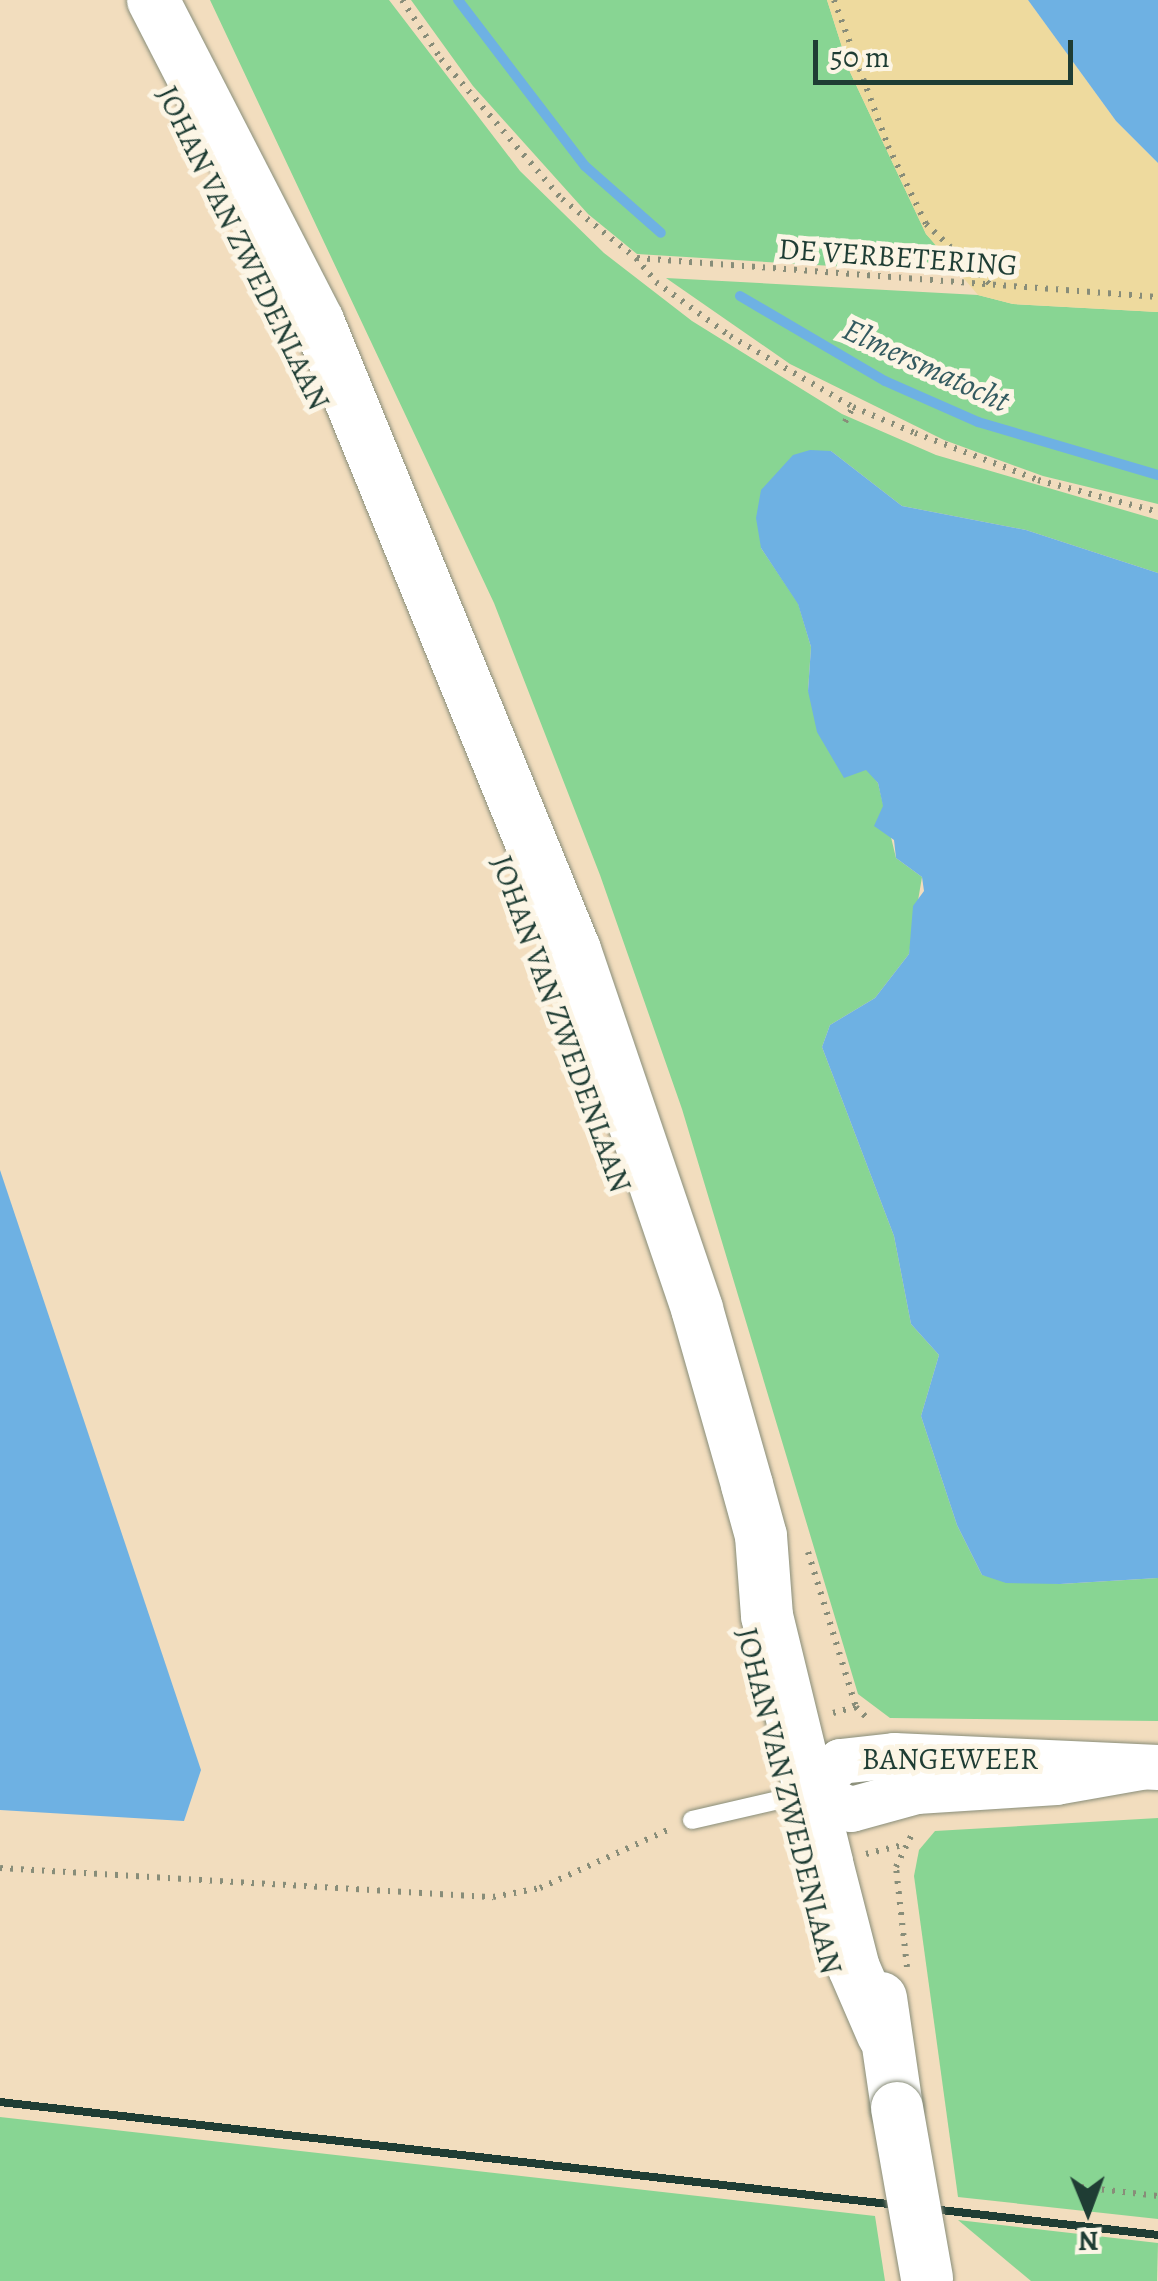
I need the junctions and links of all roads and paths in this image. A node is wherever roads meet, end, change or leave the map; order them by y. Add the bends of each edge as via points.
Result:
1 (152, 0) edge
2 (402, 0) edge
3 (834, 0) edge
4 (636, 258) junction
5 (993, 287) junction
6 (1158, 297) edge
7 (853, 407) junction
8 (845, 422) dead end
9 (1158, 512) edge
10 (1149, 1767) edge
11 (834, 1788) junction
12 (692, 1820) joint
13 (0, 1868) edge
14 (1081, 2187) dead end
15 (1158, 2196) edge
16 (928, 2280) edge

1 - 11 main road, JOHAN VAN ZWEDENLAAN via 318,321 500,759 643,1144 761,1536 767,1616
2 - 4 path via 513,146 607,240
3 - 5 path via 874,113 926,224
4 - 5 path, DE VERBETERING
4 - 7 path via 656,282 730,336
5 - 6 path, DE VERBETERING
7 - 8 path
7 - 9 path via 1038,480
10 - 11 street, BANGEWEER via 916,1792
11 - 12 lane
11 - 16 main road, JOHAN VAN ZWEDENLAAN, bridge via 854,1968 882,2035
12 - 13 path via 540,1888 493,1897
14 - 15 path

